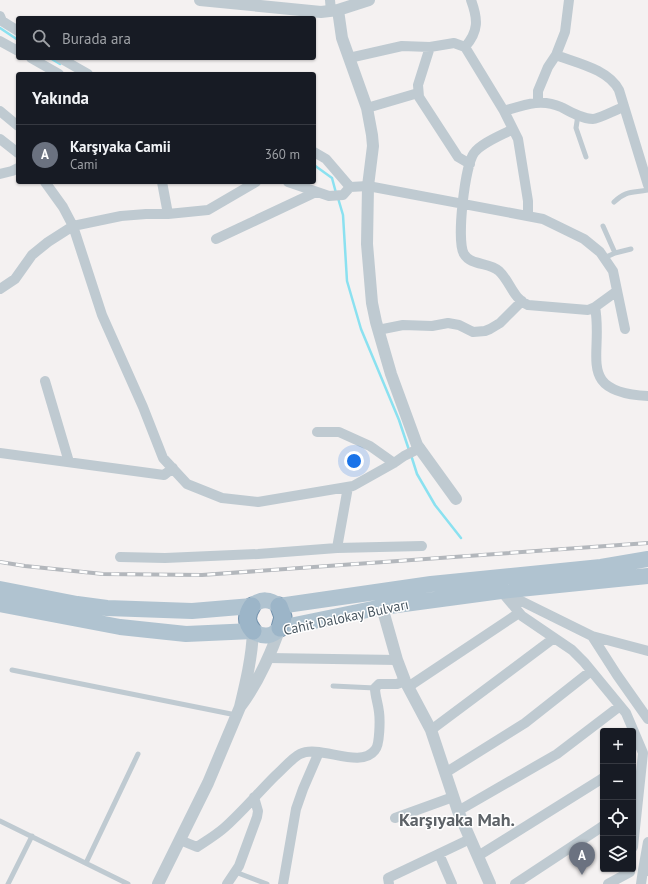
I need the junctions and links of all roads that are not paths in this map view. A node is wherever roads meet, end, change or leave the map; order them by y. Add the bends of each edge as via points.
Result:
1 (200, 0) edge
2 (369, 0) edge
3 (471, 0) edge
4 (569, 0) edge
5 (333, 7) edge
6 (0, 16) edge
7 (16, 30) edge
8 (0, 40) edge
9 (430, 47) junction
10 (465, 47) junction
11 (16, 50) edge
12 (556, 55) junction
13 (349, 58) junction
14 (35, 60) edge
15 (64, 60) edge
16 (56, 72) edge
17 (84, 72) edge
18 (418, 93) junction
19 (538, 102) junction
20 (624, 107) junction
21 (366, 108) junction
22 (0, 111) edge
23 (504, 112) junction
24 (578, 115) junction
25 (16, 124) edge
26 (513, 129) junction
27 (0, 139) edge
28 (16, 151) edge
29 (316, 153) edge
30 (586, 157) dead end
31 (470, 164) junction
32 (16, 169) edge
33 (0, 174) edge
34 (46, 184) edge
35 (162, 184) edge
36 (253, 184) edge
37 (294, 184) edge
38 (648, 185) edge
39 (368, 186) junction
40 (350, 187) junction
41 (648, 190) edge
42 (316, 192) junction
43 (614, 202) dead end
44 (462, 204) junction
45 (168, 214) junction
46 (528, 216) junction
47 (73, 226) junction
48 (603, 226) dead end
49 (216, 240) dead end
50 (631, 249) dead end
51 (615, 253) junction
52 (604, 258) junction
53 (0, 289) edge
54 (617, 291) junction
55 (522, 301) junction
56 (595, 307) junction
57 (625, 329) dead end
58 (378, 330) junction
59 (45, 381) dead end
60 (648, 396) edge
61 (317, 432) dead end
62 (417, 450) junction
63 (0, 453) edge
64 (69, 462) junction
65 (394, 463) junction
66 (173, 468) junction
67 (348, 487) junction
68 (456, 498) dead end
69 (422, 546) dead end
70 (337, 548) junction
71 (120, 558) dead end
72 (648, 559) edge
73 (648, 576) edge
74 (0, 589) edge
75 (501, 592) junction
76 (0, 604) edge
77 (252, 606) junction
78 (278, 606) junction
79 (382, 608) junction
80 (519, 613) junction
81 (280, 628) junction
82 (253, 631) junction
83 (592, 636) junction
84 (554, 638) junction
85 (648, 651) edge
86 (269, 658) junction
87 (397, 660) junction
88 (12, 670) dead end
89 (591, 671) junction
90 (406, 684) junction
91 (333, 686) dead end
92 (375, 688) junction
93 (620, 706) junction
94 (238, 711) junction
95 (648, 719) edge
96 (431, 730) junction
97 (320, 752) junction
98 (643, 753) junction
99 (138, 754) dead end
100 (636, 757) edge
101 (445, 773) junction
102 (600, 780) edge
103 (254, 797) junction
104 (453, 797) junction
105 (636, 808) edge
106 (458, 811) junction
107 (394, 818) dead end
108 (0, 821) edge
109 (600, 828) edge
110 (32, 836) junction
111 (470, 839) junction
112 (180, 840) junction
113 (648, 842) edge
114 (439, 854) junction
115 (478, 856) junction
116 (86, 863) junction
117 (238, 870) junction
118 (646, 870) edge
119 (627, 872) edge
120 (630, 872) edge
121 (285, 882) edge
122 (8, 884) edge
123 (128, 884) edge
124 (158, 884) edge
125 (227, 884) edge
126 (235, 884) edge
127 (267, 884) edge
128 (389, 884) edge
129 (452, 884) edge
130 (490, 884) edge
131 (515, 884) edge
132 (608, 884) edge
133 (628, 884) edge
134 (642, 884) edge

1 - 5 street via 320,12
2 - 5 street
3 - 10 street via 476,14 476,28 474,36
4 - 12 street via 565,32
5 - 13 street
6 - 7 street via 2,21
8 - 11 street
9 - 10 street via 454,43
9 - 13 street via 402,46
9 - 18 street via 418,85
10 - 23 street
12 - 19 street via 538,91
12 - 20 street via 612,79 619,90
13 - 21 street
14 - 16 street
15 - 17 street
18 - 21 street
18 - 31 street via 420,100 458,157
19 - 23 street
19 - 24 street via 555,105
20 - 24 street via 593,119
20 - 38 street
21 - 39 street via 373,146
22 - 25 street
23 - 26 street
24 - 30 lane via 576,128
26 - 31 street via 480,147 473,154
26 - 46 street via 518,139 522,161
27 - 28 street
29 - 40 street via 326,160
31 - 44 street
32 - 33 street
34 - 47 street
35 - 45 street
36 - 45 street via 208,210
37 - 42 street
39 - 40 street
39 - 44 street
39 - 58 street via 369,271
40 - 42 street via 343,195 329,196
41 - 43 lane via 630,192
42 - 49 street
44 - 46 street
44 - 55 street via 463,253 472,261 486,264 499,271
45 - 47 street via 121,216
46 - 52 street via 544,219 584,239
47 - 53 street via 32,255 15,279
47 - 66 street via 102,315 163,458
48 - 51 lane
50 - 51 lane
51 - 52 lane
52 - 54 street via 613,271
54 - 56 street
54 - 57 street
55 - 56 street via 532,306 588,310
55 - 58 street via 500,323 485,331 473,332 448,323 432,326 403,325
56 - 60 street via 596,365 602,380 617,391
58 - 62 street
59 - 64 street
61 - 65 street via 339,432 370,446
62 - 65 street
62 - 68 street
63 - 64 street
64 - 66 street via 164,475
65 - 67 street
66 - 67 street via 187,484 222,498 258,502
67 - 70 street
69 - 70 street
70 - 71 street via 258,554
72 - 78 main road, Cahit Dalokay Bulvarı via 601,567 431,584
73 - 75 main road, Cahit Dalokay Bulvarı
74 - 77 main road, Cahit Dalokay Bulvarı via 107,608 192,611
75 - 79 main road, Cahit Dalokay Bulvarı
75 - 80 street
75 - 83 street
76 - 82 main road, Cahit Dalokay Bulvarı via 135,628 186,634
77 - 78 main road, Cahit Dalokay Bulvarı via 264,600 274,602
77 - 82 highway via 247,616
78 - 81 highway via 283,617
79 - 81 main road, Cahit Dalokay Bulvarı
79 - 87 street
80 - 84 street
80 - 90 street
81 - 82 main road, Cahit Dalokay Bulvarı via 268,636
81 - 86 street
82 - 94 street via 248,677
83 - 85 street
83 - 95 street
84 - 89 street via 572,650
84 - 96 street
86 - 87 street
86 - 94 street
87 - 90 street
88 - 94 lane
89 - 93 street
89 - 101 street via 525,723
90 - 92 street via 379,684
90 - 96 street
91 - 92 lane
92 - 97 street via 380,712 377,749 366,757
93 - 98 street via 626,713
93 - 106 street via 557,754
94 - 112 street via 218,763
96 - 101 street
97 - 103 street via 299,754
97 - 121 street via 296,809
98 - 100 street
98 - 105 street
99 - 116 lane
101 - 104 street
102 - 115 street
103 - 112 street via 223,829 197,847
103 - 117 street via 257,817
104 - 106 street
104 - 107 street
106 - 111 street
108 - 110 lane
109 - 131 street
110 - 116 lane
110 - 122 lane
111 - 114 street
111 - 115 street
112 - 124 street
113 - 118 street
114 - 128 street via 388,878
114 - 129 street
115 - 130 street
116 - 123 lane
117 - 125 street
117 - 126 street
117 - 127 lane
118 - 134 street
119 - 132 street
120 - 133 street

